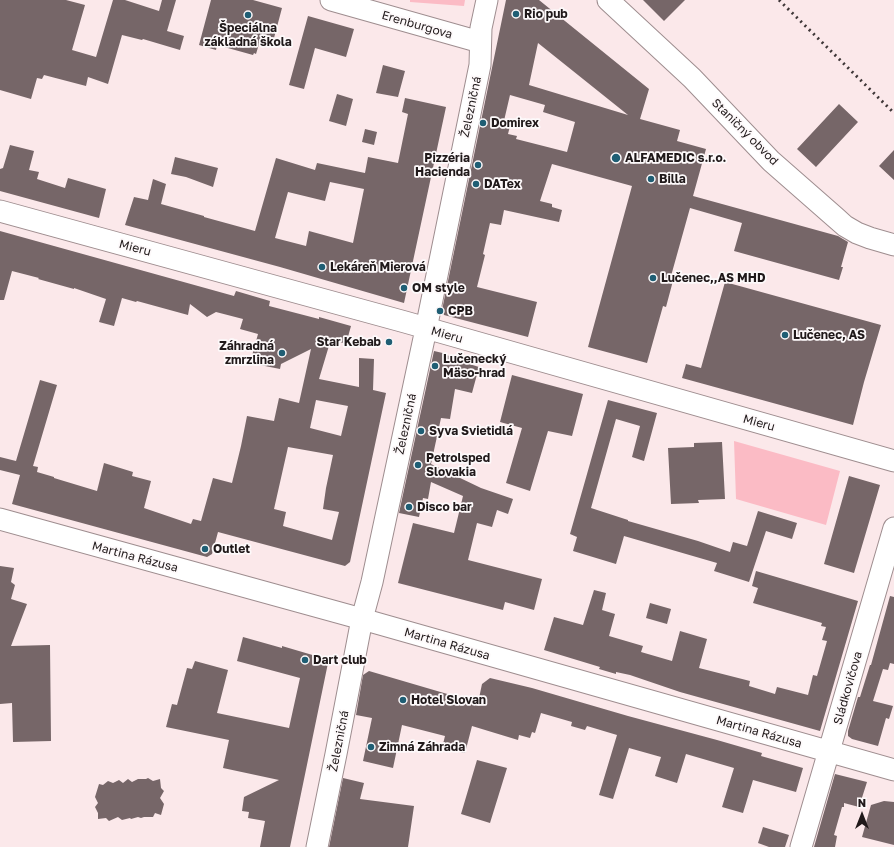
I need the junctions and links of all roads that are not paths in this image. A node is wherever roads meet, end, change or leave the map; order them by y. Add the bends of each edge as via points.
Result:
1 (331, 0) edge
2 (487, 0) edge
3 (608, 0) edge
4 (480, 42) junction
5 (0, 211) edge
6 (894, 245) edge
7 (426, 329) junction
8 (894, 460) edge
9 (0, 519) edge
10 (894, 528) edge
11 (362, 619) junction
12 (829, 752) junction
13 (894, 770) edge
14 (317, 847) edge
15 (801, 847) edge

1 - 4 street, Erenburgova
2 - 4 street, Železničná
3 - 6 street, Staničný obvod via 692,78 771,160 845,226 857,233
4 - 7 street, Železničná via 480,65
5 - 7 street, Mieru
7 - 8 street, Mieru
7 - 11 street, Železničná
9 - 11 street, Martina Rázusa
10 - 12 street, Sládkovičova
11 - 12 street, Martina Rázusa
11 - 14 street, Železničná
12 - 13 street, Martina Rázusa
12 - 15 street, Sládkovičova

